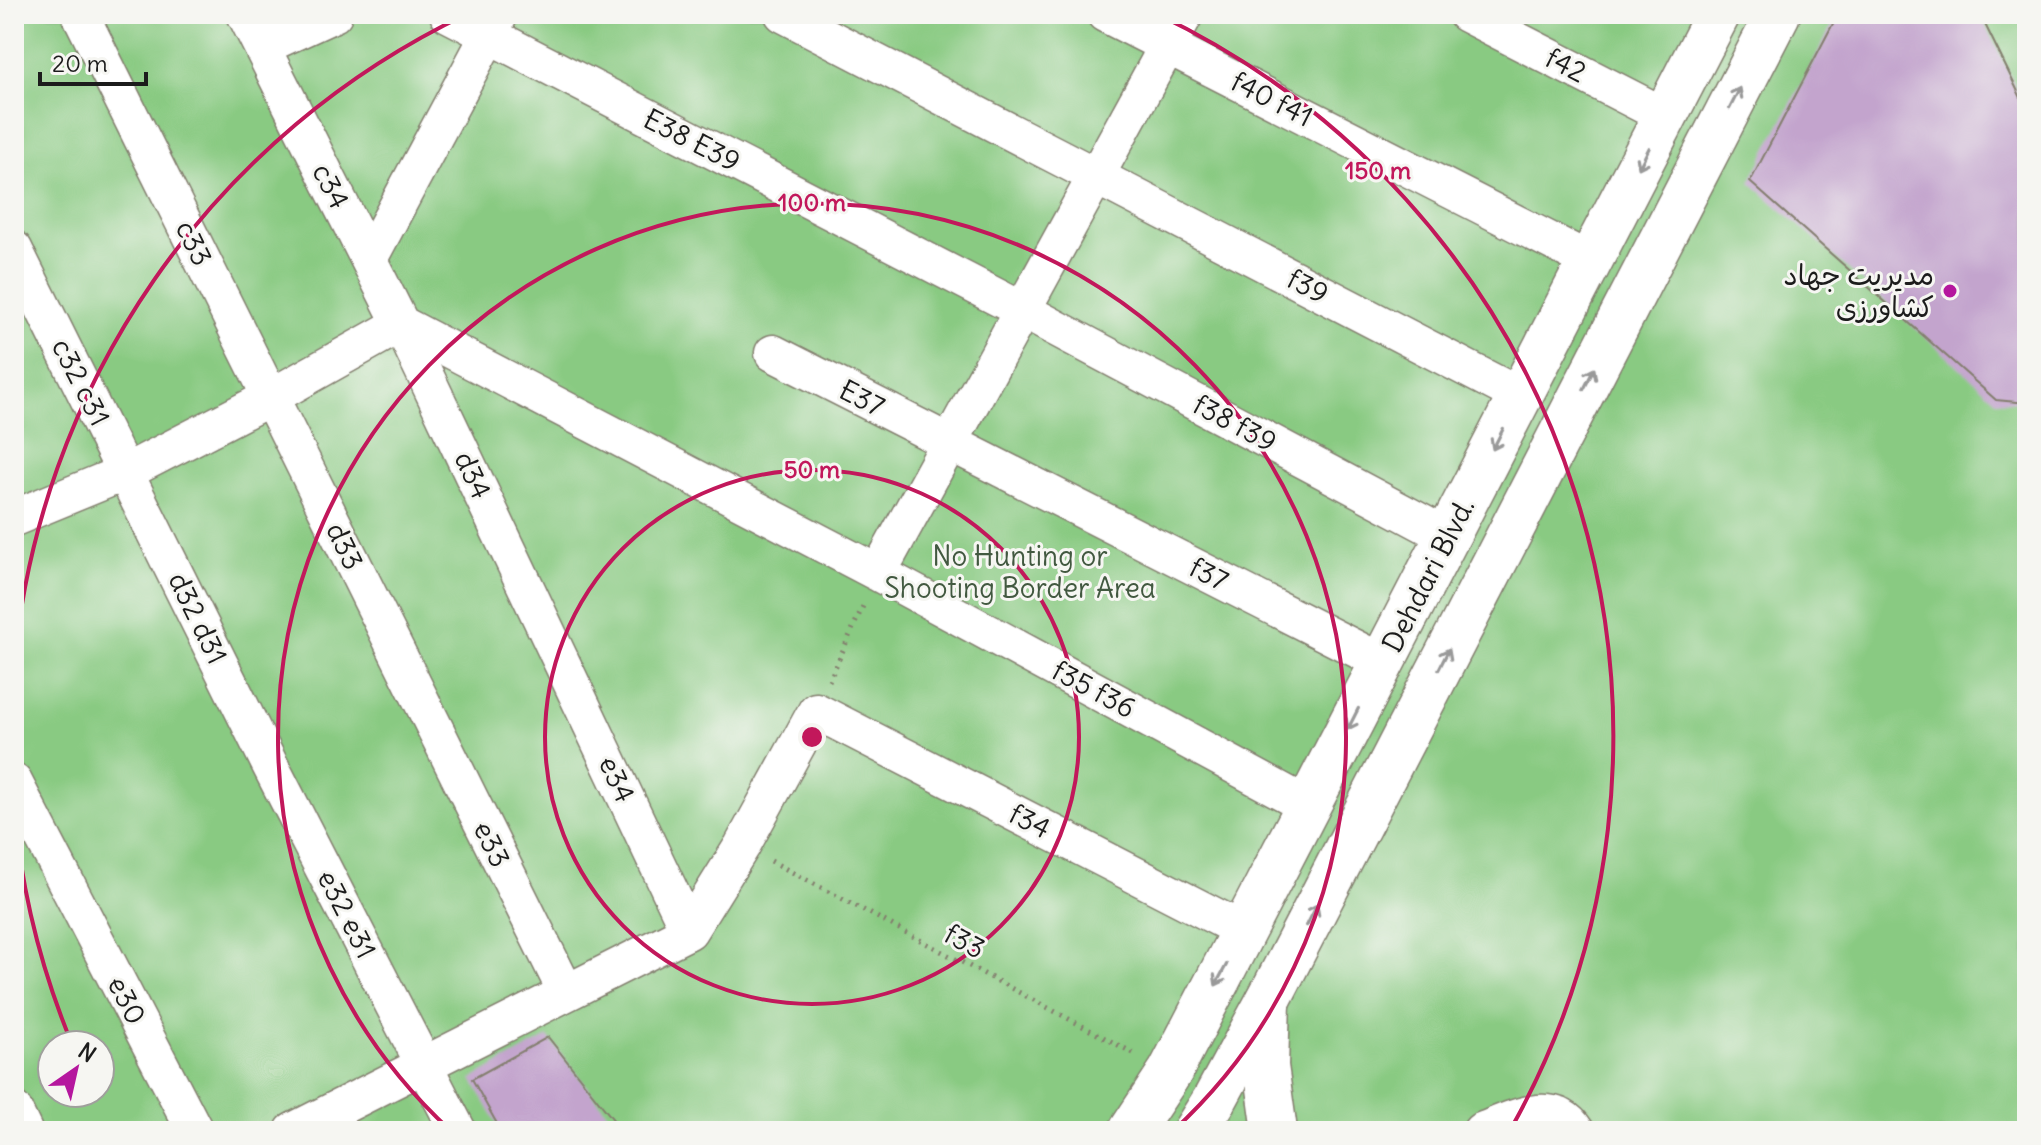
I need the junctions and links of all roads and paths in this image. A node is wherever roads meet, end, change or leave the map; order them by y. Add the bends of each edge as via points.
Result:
1 (80, 14) edge
2 (245, 14) edge
3 (334, 14) edge
4 (448, 14) edge
5 (783, 14) edge
6 (1105, 14) edge
7 (1185, 14) edge
8 (1466, 14) edge
9 (1718, 14) edge
10 (1778, 14) edge
11 (494, 24) edge
12 (1167, 46) junction
13 (262, 47) junction
14 (1665, 116) junction
15 (1096, 176) junction
16 (14, 249) edge
17 (369, 259) junction
18 (1590, 261) junction
19 (1022, 310) junction
20 (401, 324) junction
21 (773, 353) dead end
22 (1520, 396) junction
23 (271, 397) junction
24 (950, 442) junction
25 (126, 472) junction
26 (14, 518) edge
27 (1447, 536) junction
28 (878, 573) junction
29 (545, 627) joint
30 (1382, 662) junction
31 (418, 695) joint
32 (816, 711) junction
33 (270, 765) joint
34 (14, 782) edge
35 (1309, 806) junction
36 (742, 846) junction
37 (689, 931) junction
38 (1244, 931) junction
39 (566, 992) junction
40 (1268, 1001) junction
41 (424, 1064) junction
42 (1170, 1072) junction
43 (14, 1110) edge
44 (24, 1131) edge
45 (195, 1131) edge
46 (293, 1131) edge
47 (458, 1131) edge
48 (1131, 1131) edge
49 (1195, 1131) edge
50 (1275, 1131) edge
51 (1481, 1131) edge
52 (1576, 1131) edge

1 - 23 street, c33
2 - 13 street, c34
3 - 13 street
4 - 11 street, E38 E39
5 - 15 street, f39
6 - 12 street, f40 f41
7 - 12 street
8 - 14 street, f42
9 - 14 main road, Dehdari Blvd.
40 -> 10 main road, Dehdari Blvd.
11 - 17 street
11 - 19 street, E38 E39
12 - 15 street
12 - 18 street, f40 f41
13 - 17 street, c34
14 -> 18 main road, Dehdari Blvd.
15 - 19 street
15 - 22 street, f39
16 - 25 street, c32 c31
17 - 20 street, c34
18 - 22 main road, Dehdari Blvd.
19 - 24 street
19 - 27 street, f38 f39
20 - 23 street
20 - 28 street, f35 f36
20 - 29 street, d34
21 - 24 street, E37
22 -> 27 main road, Dehdari Blvd.
23 - 25 street
23 - 31 street, d33
24 - 28 street
24 - 30 street, f37
25 - 26 street
25 - 33 street, d32 d31
27 - 30 main road, Dehdari Blvd.
28 - 32 path
28 - 35 street, f35 f36
29 - 37 street, e34
30 -> 35 main road, Dehdari Blvd.
31 - 39 street, e33
32 - 36 street
32 - 38 street, f34
33 - 41 street, e32 e31
34 - 45 street, e30
35 - 38 main road, Dehdari Blvd.
36 - 37 street
36 - 42 path, f33
37 - 39 street
38 -> 42 main road, Dehdari Blvd.
39 - 41 street
40 - 49 main road, Dehdari Blvd.
40 - 50 main road via 1266,1066
41 - 46 street
41 - 47 street, e32 e31
42 - 48 main road, Dehdari Blvd.
43 - 44 street
51 - 52 street via 1535,1111 1570,1122

